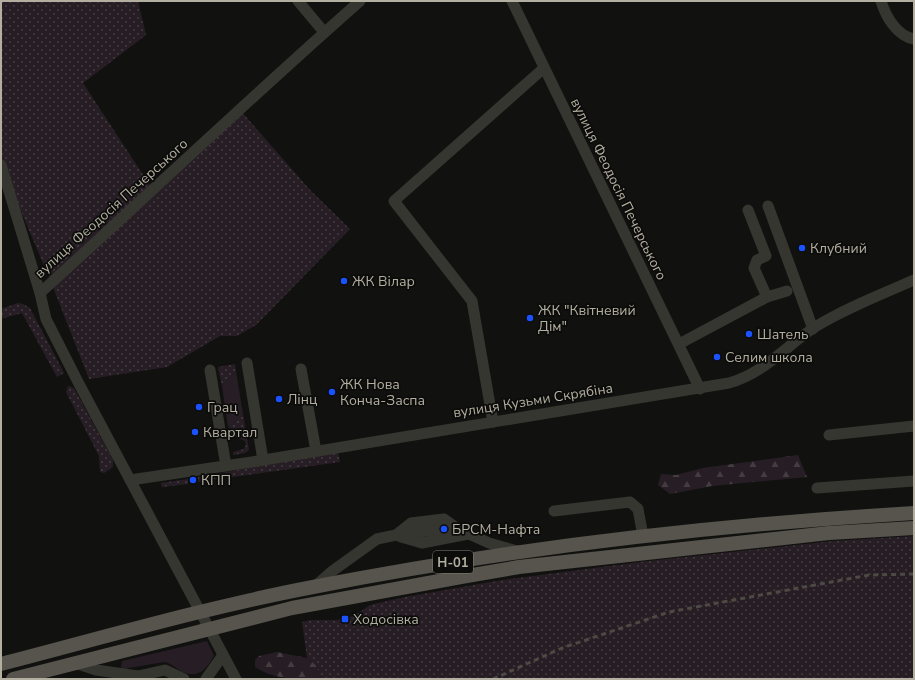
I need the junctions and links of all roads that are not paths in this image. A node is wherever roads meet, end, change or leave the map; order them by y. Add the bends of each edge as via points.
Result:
1 (298, 1) edge
2 (360, 1) edge
3 (512, 1) edge
4 (881, 1) edge
5 (324, 32) junction
6 (914, 39) edge
7 (544, 68) junction
8 (1, 165) edge
9 (768, 206) dead end
10 (748, 210) dead end
11 (914, 280) edge
12 (787, 291) dead end
13 (40, 293) junction
14 (767, 297) junction
15 (813, 329) junction
16 (679, 344) junction
17 (247, 363) dead end
18 (301, 369) dead end
19 (210, 370) dead end
20 (700, 389) junction
21 (493, 422) junction
22 (914, 426) edge
23 (828, 435) dead end
24 (316, 451) junction
25 (263, 460) junction
26 (226, 466) junction
27 (130, 480) junction
28 (914, 481) edge
29 (817, 488) dead end
30 (554, 511) dead end
31 (914, 513) edge
32 (914, 528) edge
33 (468, 534) junction
34 (396, 535) junction
35 (643, 536) junction
36 (519, 552) junction
37 (314, 587) junction
38 (199, 611) junction
39 (209, 628) junction
40 (223, 655) junction
41 (75, 663) junction
42 (1, 664) edge
43 (138, 678) edge
44 (13, 679) edge
45 (184, 679) edge
46 (206, 679) edge
47 (236, 679) edge

1 - 5 street
2 - 5 street, вулиця Феодосія Печерського
3 - 7 street, вулиця Феодосія Печерського
4 - 6 street via 891,22 905,37
5 - 13 street, вулиця Феодосія Печерського
7 - 16 street, вулиця Феодосія Печерського
7 - 21 street via 394,201 472,301
8 - 13 street
9 - 15 street
10 - 14 street via 766,256 757,260 754,268
11 - 15 street, вулиця Кузьми Скрябіна via 836,314
12 - 14 street
13 - 27 street, вулиця Феодосія Печерського via 46,319
14 - 16 street
15 - 20 street, вулиця Кузьми Скрябіна via 750,376
16 - 20 street, вулиця Феодосія Печерського
17 - 25 street
18 - 24 street
19 - 26 street
20 - 21 street, вулиця Кузьми Скрябіна
21 - 24 street, вулиця Кузьми Скрябіна
22 - 23 street
24 - 25 street, вулиця Кузьми Скрябіна
25 - 26 street, вулиця Кузьми Скрябіна
26 - 27 street, вулиця Кузьми Скрябіна
27 - 38 street, вулиця Феодосія Печерського
28 - 29 street
30 - 35 street via 630,502 638,509
31 - 35 main road, Н-01 via 830,518
32 - 39 main road, Н-01 via 828,533 519,567 292,608
33 - 34 street via 458,529
33 - 34 street via 422,543
33 - 36 street
34 - 37 street via 377,539
35 - 36 main road, Н-01
36 - 37 main road, Н-01
37 - 38 main road, Н-01
38 - 39 street, вулиця Феодосія Печерського
38 - 42 main road, Н-01
39 - 40 street, вулиця Феодосія Печерського
39 - 41 main road, Н-01
40 - 46 street
40 - 47 street, вулиця Феодосія Печерського
41 - 43 street
41 - 44 main road, Н-01
43 - 45 street via 165,670

